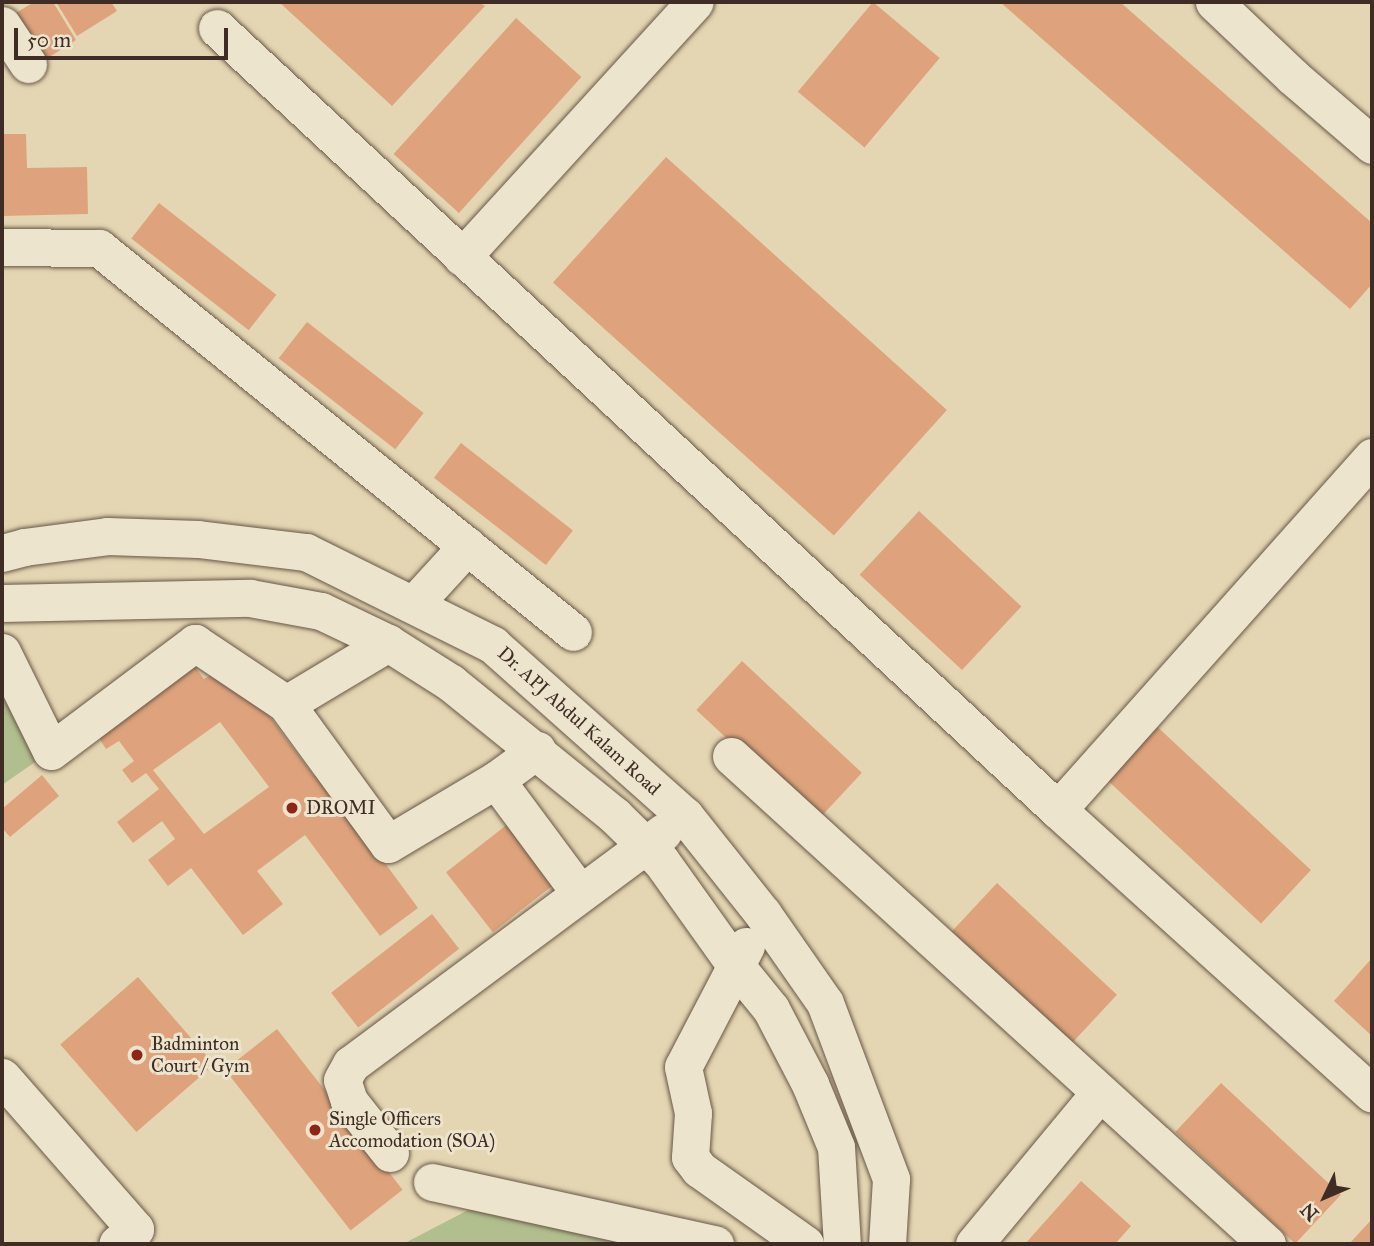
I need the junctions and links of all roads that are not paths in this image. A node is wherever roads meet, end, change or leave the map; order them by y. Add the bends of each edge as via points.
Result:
1 (6, 2) edge
2 (695, 2) edge
3 (1214, 2) edge
4 (2, 5) edge
5 (2, 25) edge
6 (217, 28) dead end
7 (28, 64) dead end
8 (1372, 145) edge
9 (2, 247) edge
10 (462, 257) junction
11 (1372, 457) edge
12 (9, 542) edge
13 (467, 546) junction
14 (2, 603) edge
15 (414, 604) junction
16 (573, 632) dead end
17 (388, 643) junction
18 (2, 652) edge
19 (286, 704) junction
20 (537, 750) junction
21 (731, 756) dead end
22 (496, 780) junction
23 (1059, 810) junction
24 (685, 816) junction
25 (645, 845) junction
26 (580, 893) junction
27 (763, 914) junction
28 (736, 966) junction
29 (2, 1077) edge
30 (1100, 1091) junction
31 (1372, 1094) edge
32 (390, 1153) dead end
33 (432, 1182) dead end
34 (117, 1244) edge
35 (715, 1244) edge
36 (805, 1244) edge
37 (842, 1244) edge
38 (887, 1244) edge
39 (974, 1244) edge
40 (1267, 1244) edge

1 - 4 street
2 - 10 street
3 - 8 street
5 - 7 street
6 - 10 street
9 - 13 street via 99,248
10 - 23 street
11 - 23 street
12 - 15 street, Dr. APJ Abdul Kalam Road via 107,536 198,539 306,552
13 - 15 street
13 - 16 street
14 - 17 street via 250,598 321,611
15 - 24 street, Dr. APJ Abdul Kalam Road via 493,645
17 - 19 street
17 - 20 street via 451,683
18 - 19 street via 51,751 195,643
19 - 22 street via 388,844
20 - 22 street
20 - 25 street
21 - 30 street
22 - 26 street
23 - 31 street
24 - 25 street
24 - 27 street, Dr. APJ Abdul Kalam Road
25 - 26 street
25 - 28 street
26 - 32 street via 351,1064 342,1080 349,1101
27 - 28 street
27 - 38 street, Dr. APJ Abdul Kalam Road via 825,1003 891,1179
28 - 36 street via 683,1068 693,1113 690,1157 699,1169
28 - 37 street via 771,1009 836,1147
29 - 34 street via 135,1229
30 - 39 street
30 - 40 street
33 - 35 street

